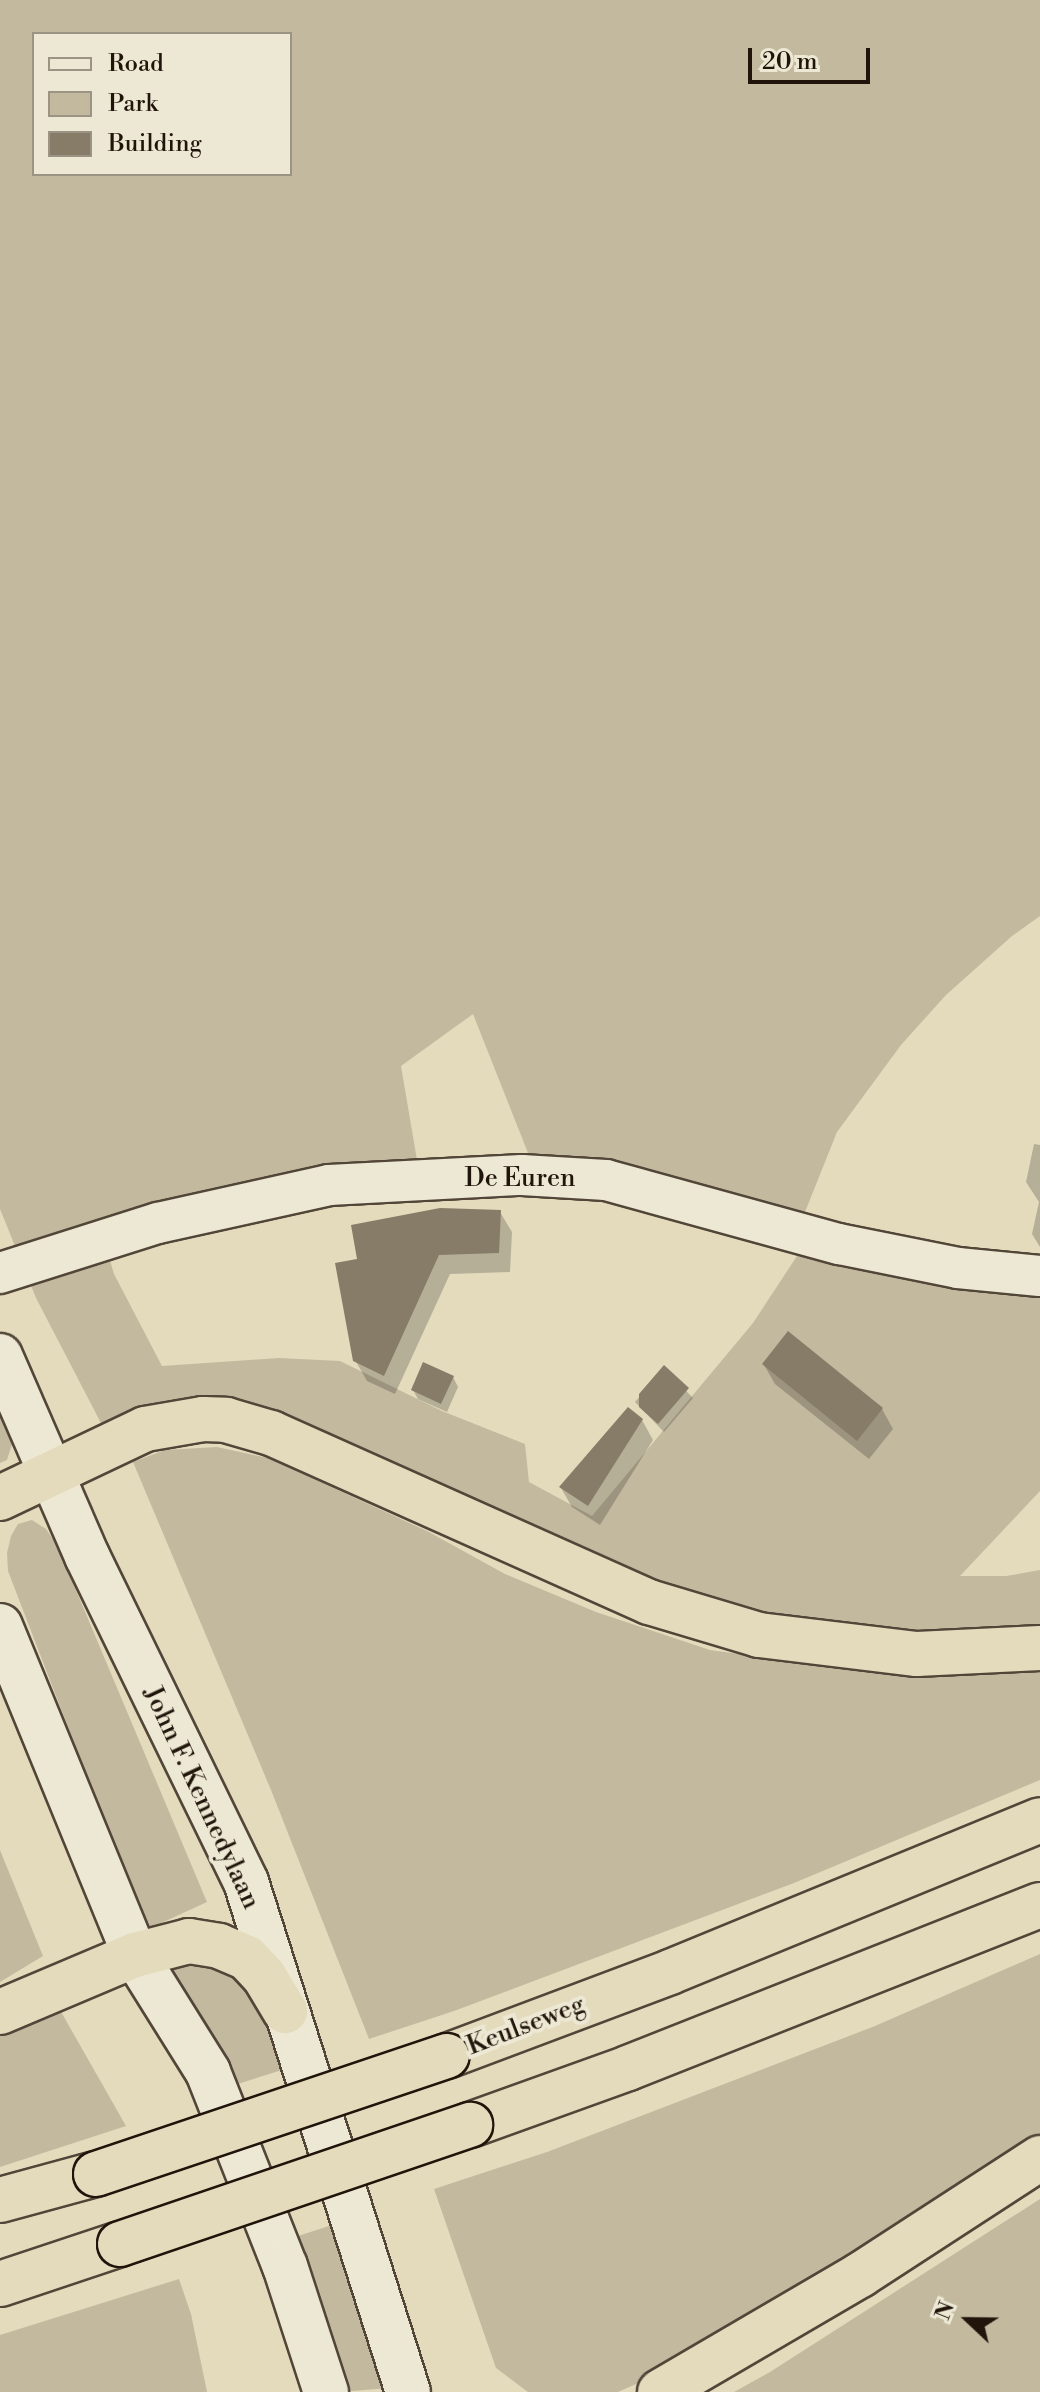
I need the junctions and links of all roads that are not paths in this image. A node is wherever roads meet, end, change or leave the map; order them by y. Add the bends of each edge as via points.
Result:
1 (0, 1273) edge
2 (1040, 1276) edge
3 (0, 1356) edge
4 (52, 1473) junction
5 (0, 1498) edge
6 (0, 1626) edge
7 (1040, 1648) edge
8 (1040, 1820) edge
9 (1040, 1905) edge
10 (135, 1955) junction
11 (285, 2011) junction
12 (0, 2012) edge
13 (1040, 2158) edge
14 (0, 2200) edge
15 (0, 2284) edge
16 (326, 2392) edge
17 (408, 2392) edge
18 (660, 2392) edge

1 - 2 street, De Euren via 158,1223 329,1185 522,1175 606,1180 839,1244 958,1268
3 - 4 street, John F. Kennedylaan
4 - 5 highway
4 - 7 highway via 145,1429 188,1420 226,1420 271,1433 649,1602 759,1635 917,1654
4 - 11 street, John F. Kennedylaan via 246,1882
6 - 10 street
8 - 14 highway, Keulseweg, bridge via 447,2056 96,2174
9 - 15 highway, bridge via 628,2068
10 - 11 highway via 189,1941 233,1950 264,1976
10 - 12 highway
10 - 16 street via 208,2072 285,2266
11 - 17 street, John F. Kennedylaan
13 - 18 highway via 860,2275

